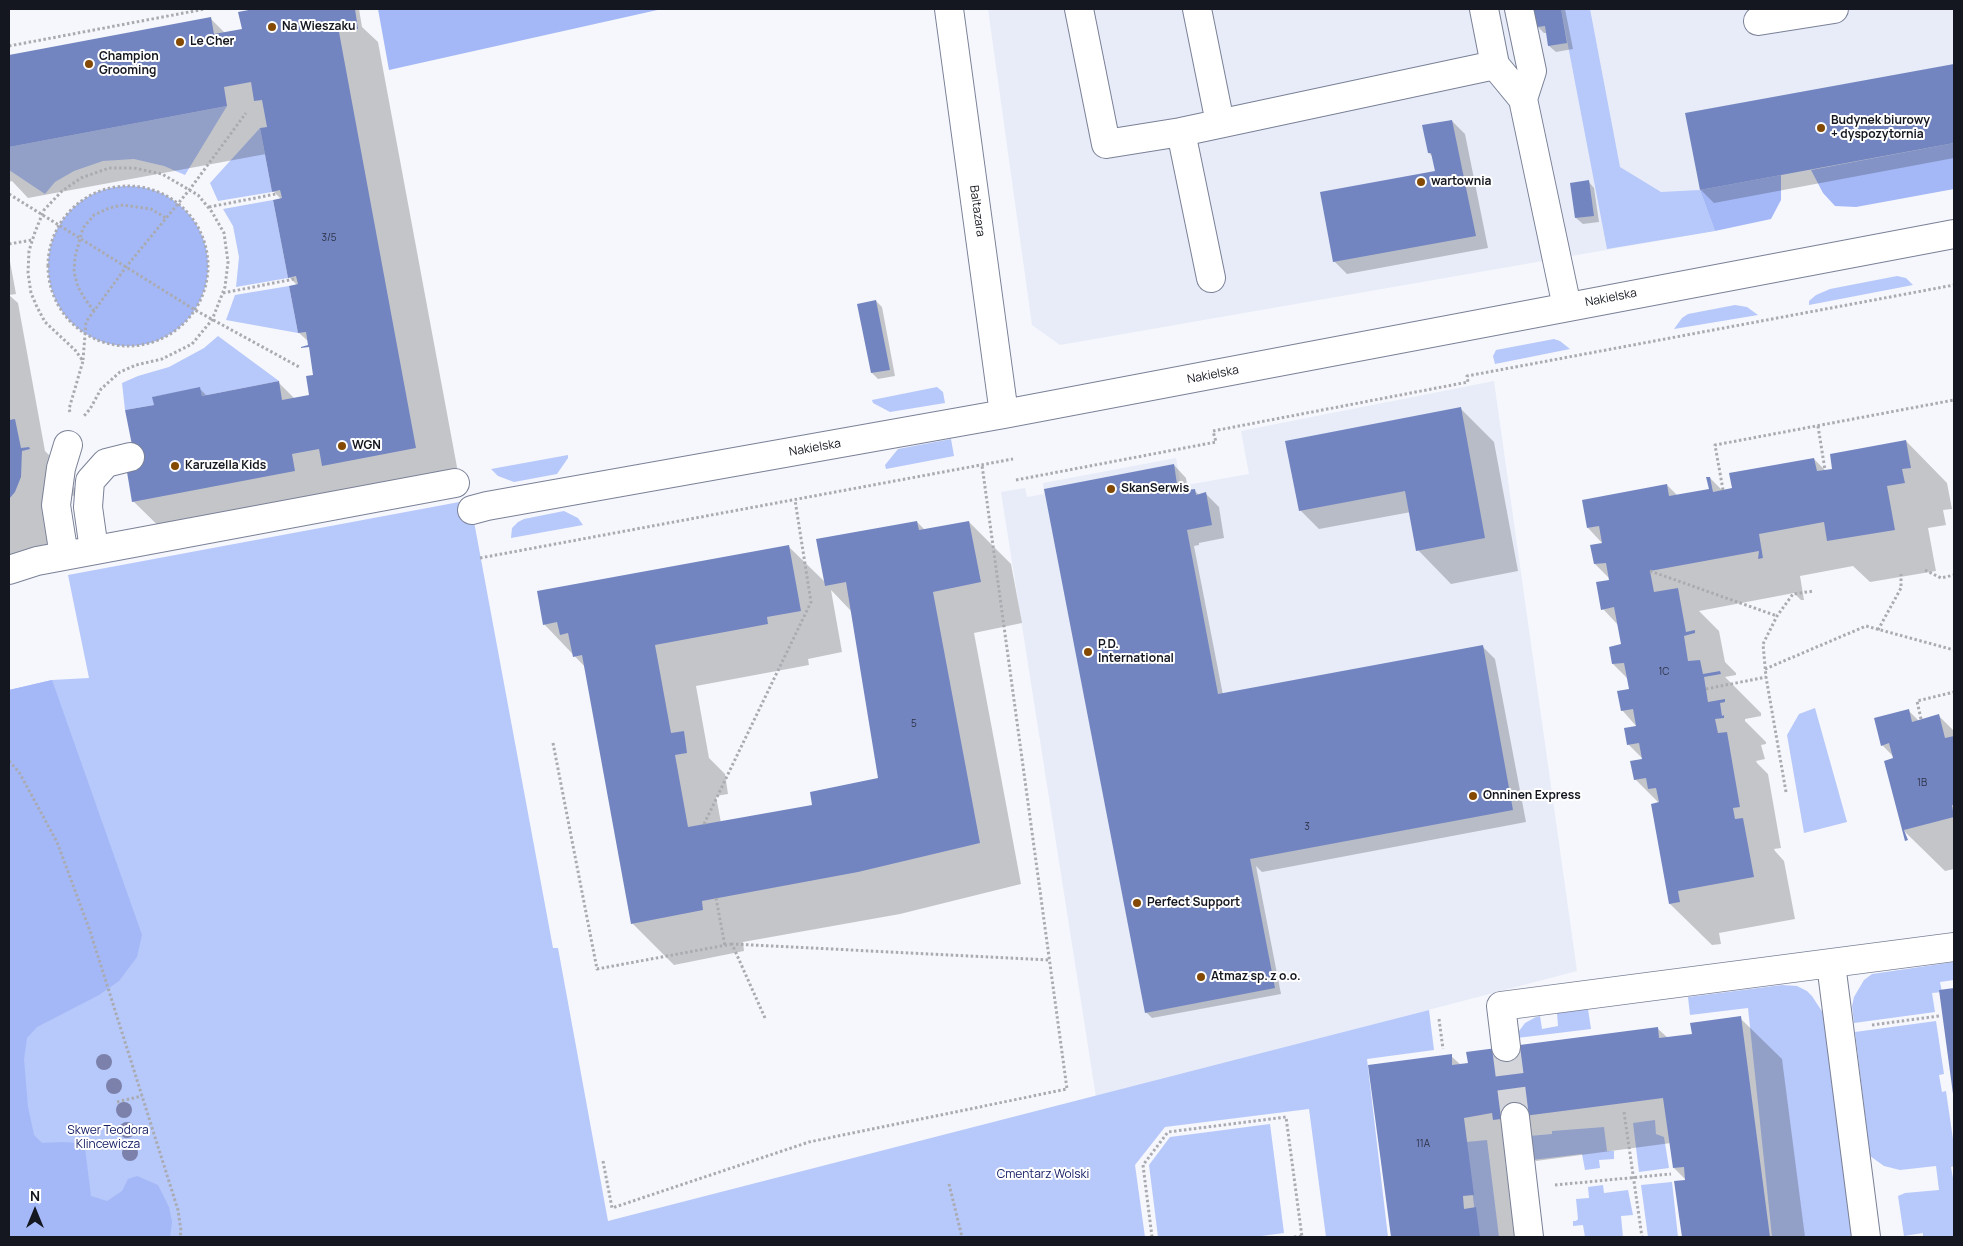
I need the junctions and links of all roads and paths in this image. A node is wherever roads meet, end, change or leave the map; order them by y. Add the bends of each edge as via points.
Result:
1 (205, 9) edge
2 (949, 9) edge
3 (1080, 9) edge
4 (1484, 9) edge
5 (1519, 9) edge
6 (1834, 9) edge
7 (1203, 10) edge
8 (1758, 21) dead end
9 (9, 46) edge
10 (1495, 65) junction
11 (1523, 100) junction
12 (246, 113) dead end
13 (1220, 123) junction
14 (1181, 132) junction
15 (190, 189) junction
16 (9, 194) edge
17 (276, 194) dead end
18 (179, 203) junction
19 (209, 208) junction
20 (42, 215) junction
21 (166, 218) junction
22 (58, 225) junction
23 (1954, 234) edge
24 (80, 238) junction
25 (32, 240) junction
26 (9, 244) edge
27 (126, 267) junction
28 (1211, 278) dead end
29 (294, 280) dead end
30 (1954, 284) edge
31 (222, 293) junction
32 (1567, 307) junction
33 (94, 310) junction
34 (196, 310) junction
35 (212, 320) junction
36 (85, 336) junction
37 (84, 361) junction
38 (301, 368) dead end
39 (1954, 400) edge
40 (1004, 414) junction
41 (1818, 426) junction
42 (72, 435) junction
43 (130, 457) dead end
44 (1012, 459) dead end
45 (982, 465) junction
46 (1825, 470) dead end
47 (1016, 480) dead end
48 (456, 483) dead end
49 (1723, 490) dead end
50 (795, 500) junction
51 (472, 510) dead end
52 (94, 550) junction
53 (64, 556) junction
54 (480, 558) dead end
55 (9, 570) edge
56 (1925, 570) dead end
57 (1650, 571) dead end
58 (1901, 574) dead end
59 (1954, 575) edge
60 (1814, 591) dead end
61 (1777, 616) junction
62 (1878, 630) junction
63 (1954, 650) edge
64 (1765, 669) junction
65 (1766, 677) junction
66 (1706, 689) dead end
67 (1954, 692) edge
68 (1921, 719) dead end
69 (553, 742) dead end
70 (9, 761) edge
71 (1786, 792) dead end
72 (704, 824) dead end
73 (716, 898) dead end
74 (732, 944) junction
75 (725, 946) junction
76 (1954, 947) edge
77 (1049, 960) junction
78 (1831, 964) junction
79 (1939, 1016) dead end
80 (765, 1018) dead end
81 (1439, 1019) dead end
82 (1839, 1030) junction
83 (1506, 1047) tunnel mouth
84 (1443, 1049) dead end
85 (142, 1096) junction
86 (117, 1102) dead end
87 (1624, 1112) dead end
88 (1515, 1117) tunnel mouth
89 (603, 1161) dead end
90 (1671, 1174) dead end
91 (1634, 1176) junction
92 (949, 1184) dead end
93 (1523, 1188) junction
94 (180, 1237) edge
95 (962, 1237) edge
96 (1152, 1237) edge
97 (1294, 1237) edge
98 (1302, 1237) edge
99 (1529, 1237) edge
100 (1642, 1237) edge
101 (1866, 1237) edge

1 - 9 path
2 - 40 street, Baltazara
3 - 14 street via 1106,144
4 - 10 street
5 - 11 street via 1532,71
6 - 8 street
7 - 13 street
10 - 11 street
10 - 13 street
11 - 32 street
12 - 15 path
13 - 14 street
14 - 28 street
15 - 18 path
15 - 19 path
15 - 20 path via 162,174 134,168 108,168 81,178 62,191
16 - 20 path
17 - 19 path
18 - 21 path
18 - 22 path via 166,193 126,186 110,188 88,195
18 - 34 path via 200,231 210,263 204,295
19 - 31 path via 224,233 228,262
20 - 22 path
20 - 25 path
21 - 24 path via 151,209 137,206 108,208 94,215 83,228
21 - 27 path
22 - 24 path
22 - 36 path via 48,262 55,301
23 - 32 street, Nakielska
24 - 27 path
24 - 33 path via 74,272 78,287
25 - 26 path
25 - 37 path via 28,273 37,307 45,322
27 - 33 path
27 - 34 path
29 - 31 path
30 - 47 path via 1467,376 1468,382 1213,431 1216,442
31 - 35 path
32 - 40 street, Nakielska
33 - 36 path via 86,322
34 - 35 path
34 - 36 path via 183,326 169,336 151,342 126,347 106,346
35 - 38 path
35 - 42 path via 192,344 162,359 120,372 101,389
36 - 37 path
37 - 42 path via 69,409
39 - 41 path
40 - 51 street, Nakielska
41 - 46 path
41 - 49 path via 1715,445
42 - 53 street via 61,468 56,505
43 - 52 street via 106,463 90,481 88,507
44 - 45 path
45 - 50 path
45 - 77 path
48 - 52 street
50 - 54 path
50 - 72 path via 811,602
52 - 53 street
53 - 55 street
56 - 59 path via 1940,578
57 - 61 path
58 - 62 path via 1901,588
60 - 61 path via 1792,594
61 - 64 path via 1762,644
62 - 63 path
62 - 64 path via 1866,626
64 - 65 path
65 - 66 path
65 - 71 path
67 - 68 path via 1916,701
69 - 75 path via 597,969
70 - 85 path via 19,772 57,842 90,931
73 - 75 path
74 - 75 path
74 - 77 path
74 - 80 path
76 - 78 street
77 - 89 path via 1067,1089 809,1142 612,1208
78 - 82 street
78 - 83 street via 1501,1006
79 - 82 path
81 - 84 path
82 - 101 street
85 - 86 path
85 - 94 path via 178,1210
87 - 91 path
88 - 93 street
90 - 91 path
91 - 93 path
91 - 100 path
92 - 95 path
93 - 99 street
96 - 98 path via 1143,1165 1168,1132 1286,1116
97 - 98 path

